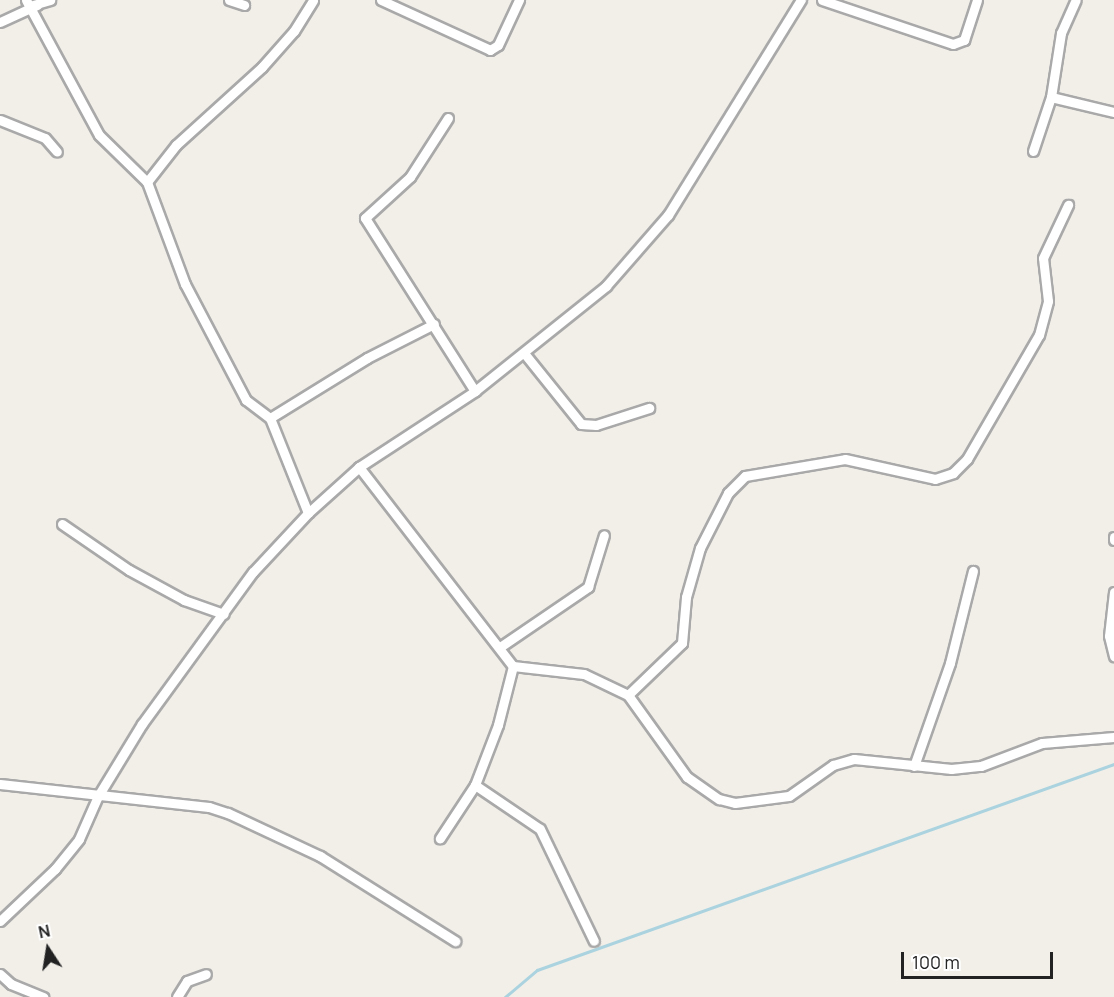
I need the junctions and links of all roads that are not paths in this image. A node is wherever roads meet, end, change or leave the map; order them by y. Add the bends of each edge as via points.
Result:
1 (50, 0) edge
2 (230, 0) edge
3 (313, 0) edge
4 (381, 0) edge
5 (519, 0) edge
6 (801, 0) edge
7 (822, 0) edge
8 (977, 0) edge
9 (1076, 0) edge
10 (30, 5) edge
11 (244, 5) dead end
12 (0, 22) edge
13 (1051, 97) junction
14 (1114, 112) edge
15 (448, 118) dead end
16 (0, 120) edge
17 (1034, 151) dead end
18 (57, 152) dead end
19 (147, 182) junction
20 (1068, 205) dead end
21 (434, 324) junction
22 (524, 353) junction
23 (475, 391) junction
24 (649, 408) dead end
25 (270, 418) junction
26 (359, 468) junction
27 (308, 513) junction
28 (62, 524) dead end
29 (604, 535) dead end
30 (973, 571) dead end
31 (1114, 591) edge
32 (224, 614) junction
33 (500, 647) junction
34 (1114, 656) edge
35 (513, 666) junction
36 (628, 695) junction
37 (1114, 737) edge
38 (914, 766) junction
39 (0, 784) edge
40 (475, 785) junction
41 (98, 796) junction
42 (440, 838) dead end
43 (0, 921) edge
44 (454, 941) dead end
45 (594, 941) dead end
46 (0, 974) edge
47 (207, 974) dead end
48 (43, 997) edge
49 (177, 997) edge

1 - 10 street
2 - 11 street
3 - 19 street via 294,31 262,67 176,145
4 - 5 street via 490,50 498,45
6 - 22 street via 668,214 606,286
7 - 8 street via 954,44 964,40
9 - 13 street via 1061,33
10 - 12 street
10 - 19 street via 99,135
13 - 14 street
13 - 17 street
15 - 21 street via 410,177 365,218
16 - 18 street via 45,138
19 - 25 street via 185,284 246,400
20 - 36 street via 1043,258 1048,301 1039,335 967,459 952,472 935,479 845,459 745,476 728,493 700,548 686,597 682,644
21 - 23 street
21 - 25 street via 367,358
22 - 23 street
22 - 24 street via 581,424 596,425
23 - 26 street
25 - 27 street
26 - 27 street
26 - 33 street
27 - 32 street via 254,572
28 - 32 street via 129,570 184,600
29 - 33 street via 588,587
30 - 38 street via 950,663
31 - 34 street via 1109,636
32 - 41 street via 142,724
33 - 35 street
35 - 36 street via 584,674
35 - 40 street via 498,725
36 - 38 street via 687,777 719,799 735,803 789,796 833,765 854,759
37 - 38 street via 1042,743 981,766
39 - 41 street
40 - 42 street
40 - 45 street via 540,829
41 - 43 street via 79,839 55,869
41 - 44 street via 209,807 228,813 320,856
46 - 48 street via 10,984
47 - 49 street via 187,981

